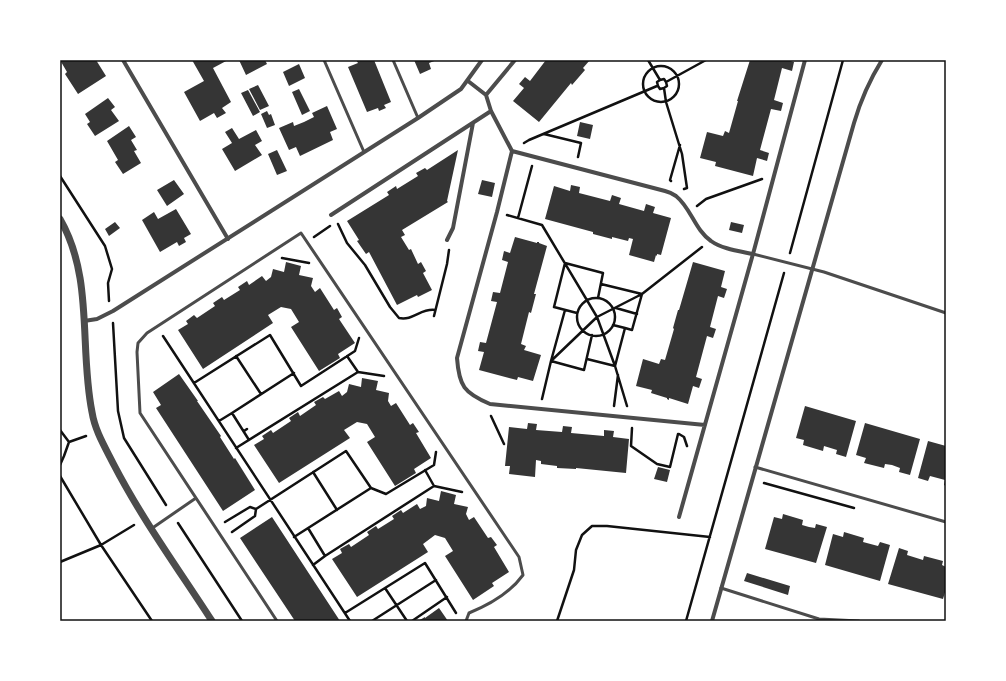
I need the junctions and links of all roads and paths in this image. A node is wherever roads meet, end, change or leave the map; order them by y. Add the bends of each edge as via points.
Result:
1 (123, 60) edge
2 (324, 60) edge
3 (393, 60) edge
4 (482, 60) edge
5 (515, 60) edge
6 (648, 60) edge
7 (706, 60) edge
8 (805, 60) edge
9 (843, 60) edge
10 (882, 60) edge
11 (652, 67) junction
12 (677, 76) junction
13 (660, 80) junction
14 (468, 81) junction
15 (666, 82) junction
16 (658, 86) junction
17 (664, 88) junction
18 (644, 92) junction
19 (486, 95) junction
20 (666, 102) junction
21 (491, 111) junction
22 (418, 118) junction
23 (473, 123) junction
24 (544, 134) junction
25 (680, 145) junction
26 (512, 151) junction
27 (364, 152) junction
28 (539, 167) dead end
29 (576, 167) junction
30 (60, 176) edge
31 (674, 183) dead end
32 (762, 185) dead end
33 (679, 186) dead end
34 (696, 206) dead end
35 (498, 212) junction
36 (331, 215) dead end
37 (518, 218) junction
38 (60, 220) edge
39 (314, 237) dead end
40 (228, 239) junction
41 (447, 240) joint
42 (697, 241) dead end
43 (701, 247) junction
44 (708, 251) dead end
45 (753, 254) junction
46 (789, 256) dead end
47 (565, 263) junction
48 (786, 270) dead end
49 (812, 270) junction
50 (601, 284) junction
51 (642, 294) junction
52 (598, 298) junction
53 (587, 300) junction
54 (110, 304) dead end
55 (615, 308) junction
56 (435, 310) junction
57 (565, 310) junction
58 (577, 313) junction
59 (946, 313) edge
60 (637, 314) junction
61 (113, 316) dead end
62 (434, 316) dead end
63 (598, 317) junction
64 (84, 321) junction
65 (613, 325) junction
66 (157, 327) junction
67 (624, 328) junction
68 (583, 331) junction
69 (603, 334) junction
70 (592, 336) junction
71 (236, 356) junction
72 (587, 359) junction
73 (551, 361) junction
74 (615, 366) junction
75 (358, 372) junction
76 (294, 373) junction
77 (618, 375) junction
78 (386, 376) dead end
79 (194, 383) junction
80 (261, 394) junction
81 (542, 399) dead end
82 (232, 413) junction
83 (219, 421) junction
84 (705, 424) junction
85 (632, 428) dead end
86 (247, 429) dead end
87 (60, 430) edge
88 (244, 431) junction
89 (97, 432) junction
90 (678, 433) dead end
91 (249, 440) junction
92 (69, 442) junction
93 (432, 446) dead end
94 (236, 448) junction
95 (60, 465) edge
96 (755, 467) junction
97 (425, 470) junction
98 (313, 472) junction
99 (60, 476) edge
100 (434, 486) junction
101 (371, 488) junction
102 (462, 492) dead end
103 (196, 498) junction
104 (270, 499) junction
105 (256, 509) junction
106 (337, 510) junction
107 (172, 514) junction
108 (220, 517) dead end
109 (679, 517) dead end
110 (145, 518) junction
111 (224, 522) junction
112 (946, 522) edge
113 (308, 528) junction
114 (151, 529) junction
115 (294, 537) junction
116 (710, 537) junction
117 (101, 545) junction
118 (325, 556) junction
119 (60, 562) edge
120 (313, 564) junction
121 (436, 580) junction
122 (385, 588) junction
123 (721, 588) junction
124 (447, 597) junction
125 (397, 605) junction
126 (345, 613) junction
127 (456, 615) dead end
128 (152, 621) edge
129 (212, 621) edge
130 (242, 621) edge
131 (277, 621) edge
132 (350, 621) edge
133 (372, 621) edge
134 (407, 621) edge
135 (412, 621) edge
136 (466, 621) edge
137 (558, 621) edge
138 (686, 621) edge
139 (712, 621) edge
140 (859, 621) edge

1 - 40 street
2 - 27 lane
3 - 22 lane
4 - 14 street
5 - 19 street
6 - 11 path
7 - 12 path
8 - 45 street
9 - 46 path
10 - 49 street via 863,95
11 - 12 path via 666,66
11 - 13 path
11 - 18 path via 643,80
12 - 15 path
12 - 20 path via 678,91 673,99
13 - 15 path via 664,79
13 - 16 path via 657,82
14 - 19 street
14 - 22 street via 461,89
15 - 17 path via 667,86
16 - 17 path via 660,89
16 - 18 path
17 - 20 path
18 - 20 path via 653,101
18 - 24 path
19 - 21 street
20 - 25 path
21 - 23 street
21 - 26 street
22 - 27 street
23 - 36 street
23 - 41 street via 453,228
24 - 26 path
24 - 29 path via 582,143
25 - 31 path via 670,180
25 - 33 path via 687,188
26 - 29 street
26 - 35 street
27 - 40 street
28 - 37 path via 532,165
29 - 45 street via 676,196 710,240 718,245
30 - 54 path via 105,246 112,269 108,283
32 - 34 path via 764,178 706,199
35 - 37 path
35 - 84 street via 457,358 462,385 468,393 490,404
37 - 47 path via 542,225
38 - 64 street via 77,257
39 - 56 path via 337,222 347,243 399,318 408,319 425,310
40 - 64 street via 113,311 97,319
41 - 56 path via 447,264
42 - 43 path
43 - 44 path
43 - 51 path
45 - 49 lane
45 - 84 street
47 - 50 path via 604,273
47 - 53 path
47 - 57 path via 554,307
48 - 116 path
49 - 59 lane
49 - 96 street
50 - 51 path
50 - 52 path
51 - 55 path
51 - 60 path
52 - 53 path
52 - 55 path
53 - 58 path
53 - 63 path
55 - 60 path
55 - 63 path
55 - 65 path
56 - 62 path
57 - 58 path
57 - 73 path
58 - 68 path via 578,324
60 - 67 path via 632,330
61 - 107 path via 118,411 123,432 132,452
63 - 68 path
63 - 69 path
64 - 89 street via 88,387
65 - 67 path
65 - 69 path
66 - 79 path
66 - 103 lane via 138,342 136,352 140,414
66 - 136 lane via 301,233 519,558 523,575 515,585 484,607 469,613
67 - 74 path
68 - 70 path
68 - 73 path
69 - 70 path
69 - 74 path
70 - 72 path
71 - 76 path via 270,335
71 - 79 path
71 - 80 path
72 - 73 path via 584,370
72 - 74 path
73 - 81 path
74 - 77 path
75 - 76 path via 347,356 301,386
75 - 78 path
75 - 91 path
76 - 80 path
77 - 77 path via 620,382 628,408 614,407
79 - 83 path
80 - 82 path
82 - 83 path
82 - 88 path
83 - 94 path
84 - 109 street
85 - 90 path via 630,446 657,464 670,467
86 - 88 path
87 - 92 path
88 - 91 path
89 - 92 path
89 - 110 street via 121,480
91 - 94 path
92 - 95 path
93 - 97 path via 436,452 434,465
94 - 104 path
96 - 112 lane
96 - 123 street
97 - 100 path
97 - 101 path via 386,494
98 - 101 path via 346,451
98 - 104 path
98 - 106 path
99 - 117 path
100 - 102 path
100 - 118 path
101 - 106 path
103 - 107 lane
103 - 131 lane
104 - 105 path
104 - 115 path
105 - 111 path via 250,507
105 - 111 path via 255,516 231,533
106 - 113 path
107 - 114 lane
107 - 130 path
108 - 111 path
110 - 114 street
110 - 117 path
113 - 115 path
113 - 118 path via 321,545
114 - 129 street
115 - 120 path
116 - 137 path via 592,526 582,535 576,550 574,570
116 - 138 path
117 - 119 path
117 - 128 path
118 - 120 path
120 - 126 path
121 - 122 path via 425,563
121 - 124 path
121 - 125 path
122 - 125 path
122 - 126 path
123 - 139 street
123 - 140 lane via 819,619
124 - 127 path
124 - 135 path
125 - 133 path
125 - 134 path
126 - 132 path

